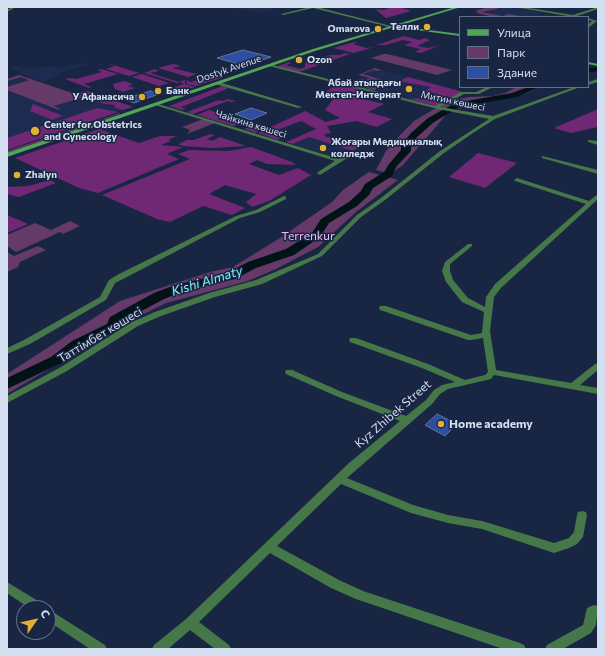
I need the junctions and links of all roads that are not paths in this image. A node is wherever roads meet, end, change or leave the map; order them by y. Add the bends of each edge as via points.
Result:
1 (14, 7) edge
2 (313, 7) edge
3 (459, 7) edge
4 (517, 7) edge
5 (528, 8) edge
6 (598, 8) edge
7 (7, 11) edge
8 (559, 13) junction
9 (283, 14) dead end
10 (553, 16) edge
11 (573, 16) joint
12 (589, 19) edge
13 (589, 26) edge
14 (393, 27) junction
15 (459, 35) edge
16 (270, 65) junction
17 (216, 83) junction
18 (489, 88) edge
19 (575, 88) edge
20 (157, 104) junction
21 (300, 107) dead end
22 (436, 107) junction
23 (493, 118) junction
24 (590, 141) dead end
25 (598, 143) edge
26 (354, 152) dead end
27 (7, 155) edge
28 (544, 157) dead end
29 (339, 161) junction
30 (598, 172) edge
31 (320, 174) dead end
32 (516, 180) dead end
33 (284, 198) dead end
34 (594, 201) edge
35 (470, 245) dead end
36 (383, 308) dead end
37 (488, 311) junction
38 (486, 335) junction
39 (353, 340) dead end
40 (7, 351) edge
41 (598, 366) edge
42 (289, 372) dead end
43 (492, 372) junction
44 (462, 382) junction
45 (573, 386) junction
46 (598, 391) edge
47 (7, 400) edge
48 (407, 420) junction
49 (339, 479) junction
50 (582, 515) dead end
51 (268, 547) junction
52 (7, 587) edge
53 (27, 600) edge
54 (598, 611) edge
55 (56, 619) edge
56 (190, 623) junction
57 (101, 649) edge
58 (158, 649) edge
59 (226, 649) edge
60 (520, 649) edge
61 (551, 649) edge

1 - 7 street
2 - 9 street
2 - 14 street
3 - 14 main road, Dostyk Avenue
4 - 5 street
5 - 8 street
6 - 11 street
8 - 10 street
8 - 11 street
12 - 13 street via 594,20
14 - 15 main road
14 - 16 main road, Dostyk Avenue
16 - 17 main road, Dostyk Avenue
16 - 22 street, Митин көшесі
17 - 20 main road, Dostyk Avenue
17 - 21 street
18 - 22 street via 477,93 463,94
19 - 23 street, Таттімбет көшесі
20 - 27 main road, Dostyk Avenue
20 - 29 street, Чайкина көшесі
22 - 23 street, Митин көшесі
23 - 47 street, Таттімбет көшесі via 442,152 359,216 320,255 259,282 158,314
24 - 25 street
26 - 29 street
28 - 30 street
29 - 31 street
32 - 34 street
33 - 40 street via 258,211 238,217 122,276 112,282 103,298
34 - 37 street via 498,286 490,297
35 - 37 street via 450,259 446,271 449,280 465,300
36 - 38 street via 471,338
37 - 38 street
38 - 43 street
39 - 44 street
41 - 45 street
42 - 48 street
43 - 44 street, Kyz Zhibek Street via 488,377
43 - 45 street
44 - 48 street, Kyz Zhibek Street via 437,392
45 - 46 street
48 - 49 street, Kyz Zhibek Street
49 - 50 street via 411,509 482,525 554,548 573,541 579,534
49 - 51 street, Kyz Zhibek Street
51 - 56 street, Kyz Zhibek Street
51 - 60 street via 334,584 360,595
52 - 53 street
54 - 61 street via 591,612 590,625 587,629
55 - 57 street
56 - 58 street, Kyz Zhibek Street
56 - 59 street

